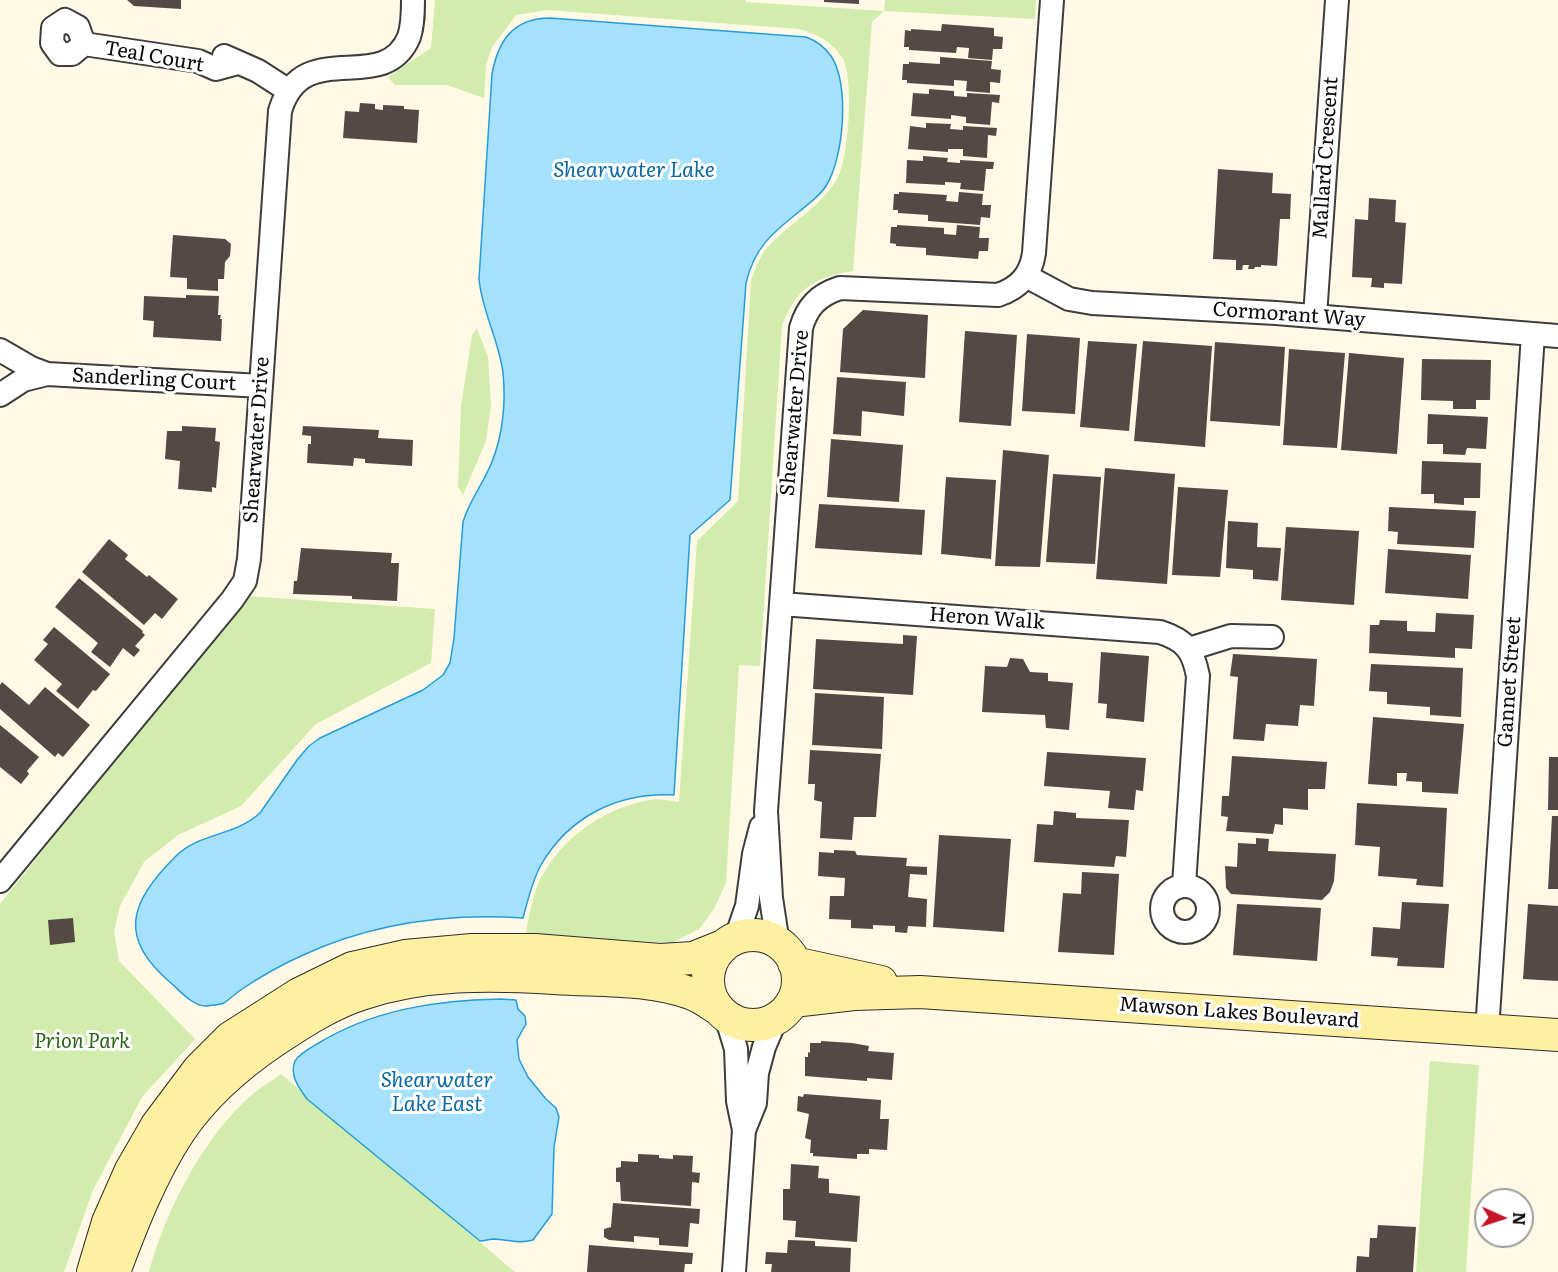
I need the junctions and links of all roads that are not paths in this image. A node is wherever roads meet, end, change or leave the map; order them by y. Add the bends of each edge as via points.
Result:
1 (413, 0) edge
2 (1052, 0) edge
3 (1337, 0) edge
4 (84, 44) dead end
5 (289, 90) junction
6 (1026, 276) junction
7 (1315, 316) junction
8 (1533, 334) junction
9 (1558, 336) edge
10 (0, 350) edge
11 (47, 374) junction
12 (261, 386) junction
13 (0, 395) edge
14 (781, 604) junction
15 (1272, 637) dead end
16 (1189, 649) junction
17 (766, 812) junction
18 (2, 874) edge
19 (1184, 885) dead end
20 (730, 942) junction
21 (786, 953) junction
22 (920, 992) junction
23 (784, 1010) junction
24 (722, 1012) junction
25 (1487, 1030) junction
26 (1558, 1035) edge
27 (744, 1130) junction
28 (93, 1272) edge
29 (114, 1272) edge
30 (734, 1272) edge

1 - 5 street via 409,35 397,55 373,66 313,72
2 - 6 street via 1034,253
3 - 7 street, Mallard Crescent
4 - 5 street, Teal Court via 198,61 216,69 238,63
5 - 12 street, Shearwater Drive via 279,118
6 - 7 street, Cormorant Way via 1069,299 1092,303
6 - 14 street, Shearwater Drive via 1010,291 998,295 840,288 823,294 810,306 800,334
7 - 8 street, Cormorant Way
8 - 9 street, Cormorant Way
8 - 25 street, Gannet Street
10 - 11 street, Sanderling Court
11 - 12 street, Sanderling Court
11 - 13 street, Sanderling Court via 23,380
12 - 18 street, Shearwater Drive via 249,559 239,591
14 - 16 street, Heron Walk via 1160,632
14 - 17 street, Shearwater Drive
15 - 16 street via 1231,636
16 - 19 street via 1198,676
17 - 20 street, Shearwater Drive via 754,854 747,906
17 - 21 street, Shearwater Drive via 771,898
20 - 21 street via 756,935 774,941
20 - 24 street via 712,961 708,976 710,994
20 - 28 street via 693,958 660,960 535,950 405,956 352,968 299,994 230,1038 199,1069 157,1125 130,1170
21 - 22 street, Mawson Lakes Boulevard
21 - 23 street via 798,977 796,991
22 - 23 street, Mawson Lakes Boulevard via 854,994
22 - 25 street, Mawson Lakes Boulevard
23 - 24 street via 770,1022 753,1026 733,1022
23 - 27 street via 764,1047 755,1103
24 - 27 street via 736,1049 738,1101
24 - 29 street via 692,994 659,984 522,976 441,977 360,994 310,1018 242,1063 218,1086 180,1132 154,1177
25 - 26 street, Mawson Lakes Boulevard
27 - 30 street

